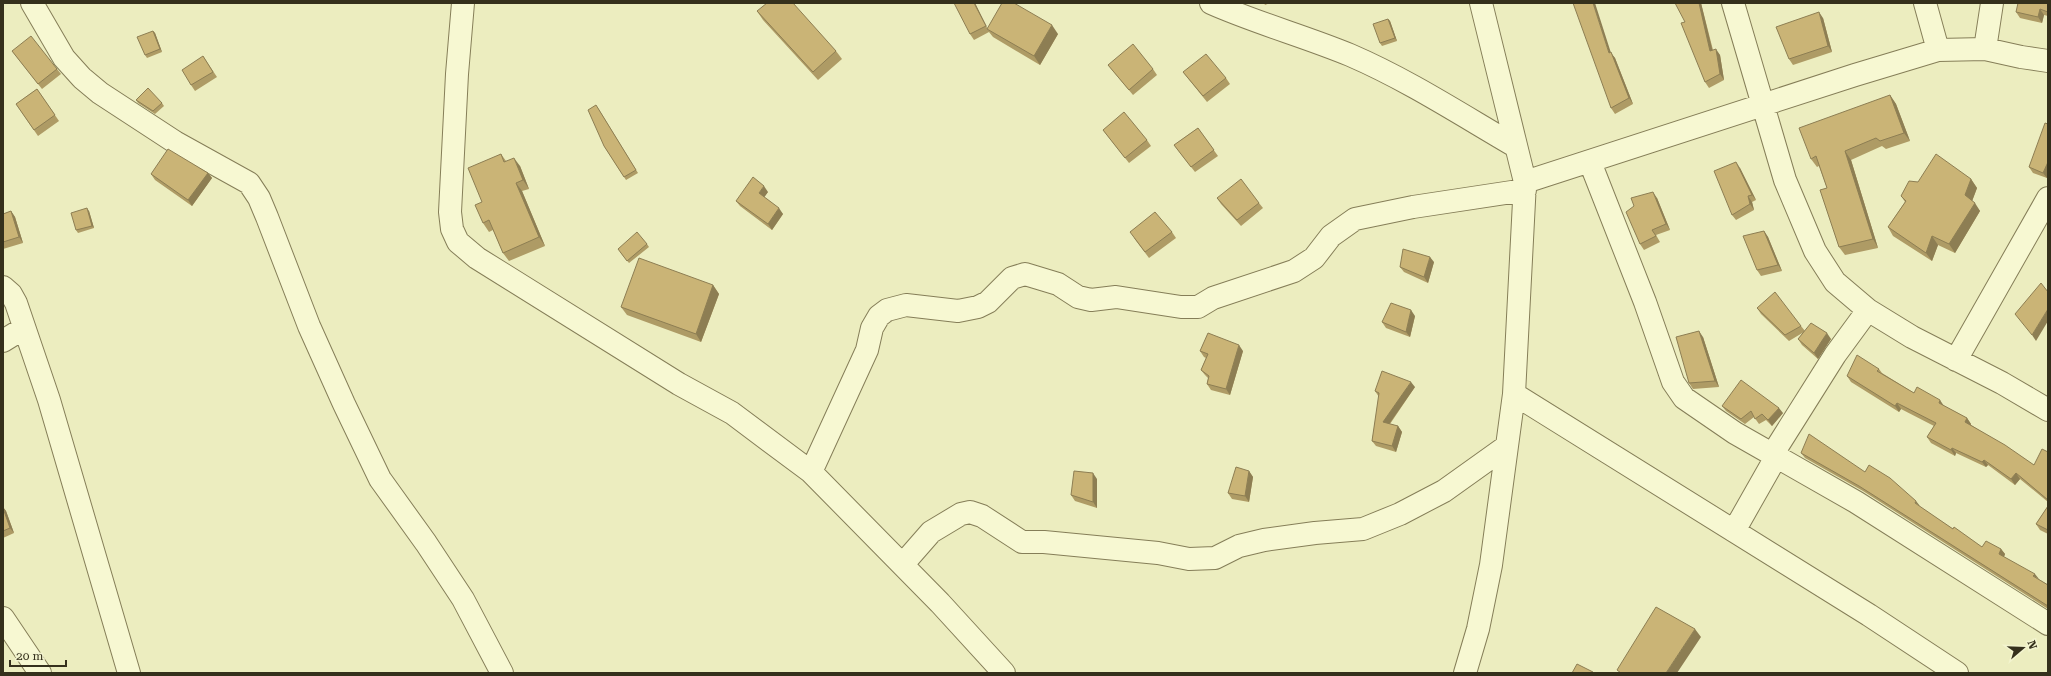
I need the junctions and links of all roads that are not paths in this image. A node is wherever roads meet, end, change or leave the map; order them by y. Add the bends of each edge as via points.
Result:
1 (32, 3) edge
2 (463, 3) edge
3 (1211, 3) edge
4 (1481, 3) edge
5 (1733, 3) edge
6 (1925, 3) edge
7 (1992, 3) edge
8 (1985, 49) junction
9 (1938, 50) junction
10 (2048, 61) edge
11 (1763, 105) junction
12 (1515, 146) junction
13 (1590, 162) junction
14 (1525, 186) junction
15 (2046, 207) edge
16 (3, 287) edge
17 (1868, 310) junction
18 (24, 328) junction
19 (3, 341) edge
20 (1956, 360) junction
21 (1514, 394) junction
22 (2048, 410) edge
23 (1507, 446) junction
24 (1774, 456) junction
25 (812, 472) junction
26 (1734, 531) junction
27 (902, 564) junction
28 (3, 618) edge
29 (2048, 624) edge
30 (40, 673) edge
31 (129, 673) edge
32 (502, 673) edge
33 (1004, 673) edge
34 (1464, 673) edge
35 (1957, 673) edge

1 - 32 street via 64,58 100,93 175,142 249,183 259,198 309,326 380,479 463,600
2 - 25 street via 450,212 452,229 458,242 477,258 679,384 732,413
3 - 12 street via 1245,18 1350,55 1422,90
4 - 12 street
5 - 11 street
6 - 9 street
7 - 8 street
8 - 9 street
8 - 10 street
9 - 11 street
11 - 13 street
11 - 17 street via 1785,180 1815,251 1835,282
12 - 14 street
13 - 14 street
13 - 24 street via 1645,302 1673,382 1684,398
14 - 21 street
14 - 25 street via 1355,219 1331,236 1314,258 1294,271 1213,298 1198,306 1181,307 1116,297 1091,300 1078,297 1058,284 1025,274 1012,278 988,302 978,307 958,311 906,305 887,310 879,316 872,328 868,350
15 - 20 street
16 - 18 street via 16,303
17 - 20 street
17 - 24 street via 1835,355
18 - 19 street
18 - 31 street via 50,400
20 - 22 street
21 - 23 street
21 - 26 street
23 - 27 street via 1444,491 1400,514 1363,529 1264,540 1239,546 1215,558 1189,559 1158,553 1022,542 982,516 970,512 961,514 931,532
23 - 34 street via 1491,565 1478,629
24 - 26 street
24 - 29 street via 1856,502
25 - 27 street
26 - 35 street via 1869,614
27 - 33 street
28 - 30 street

